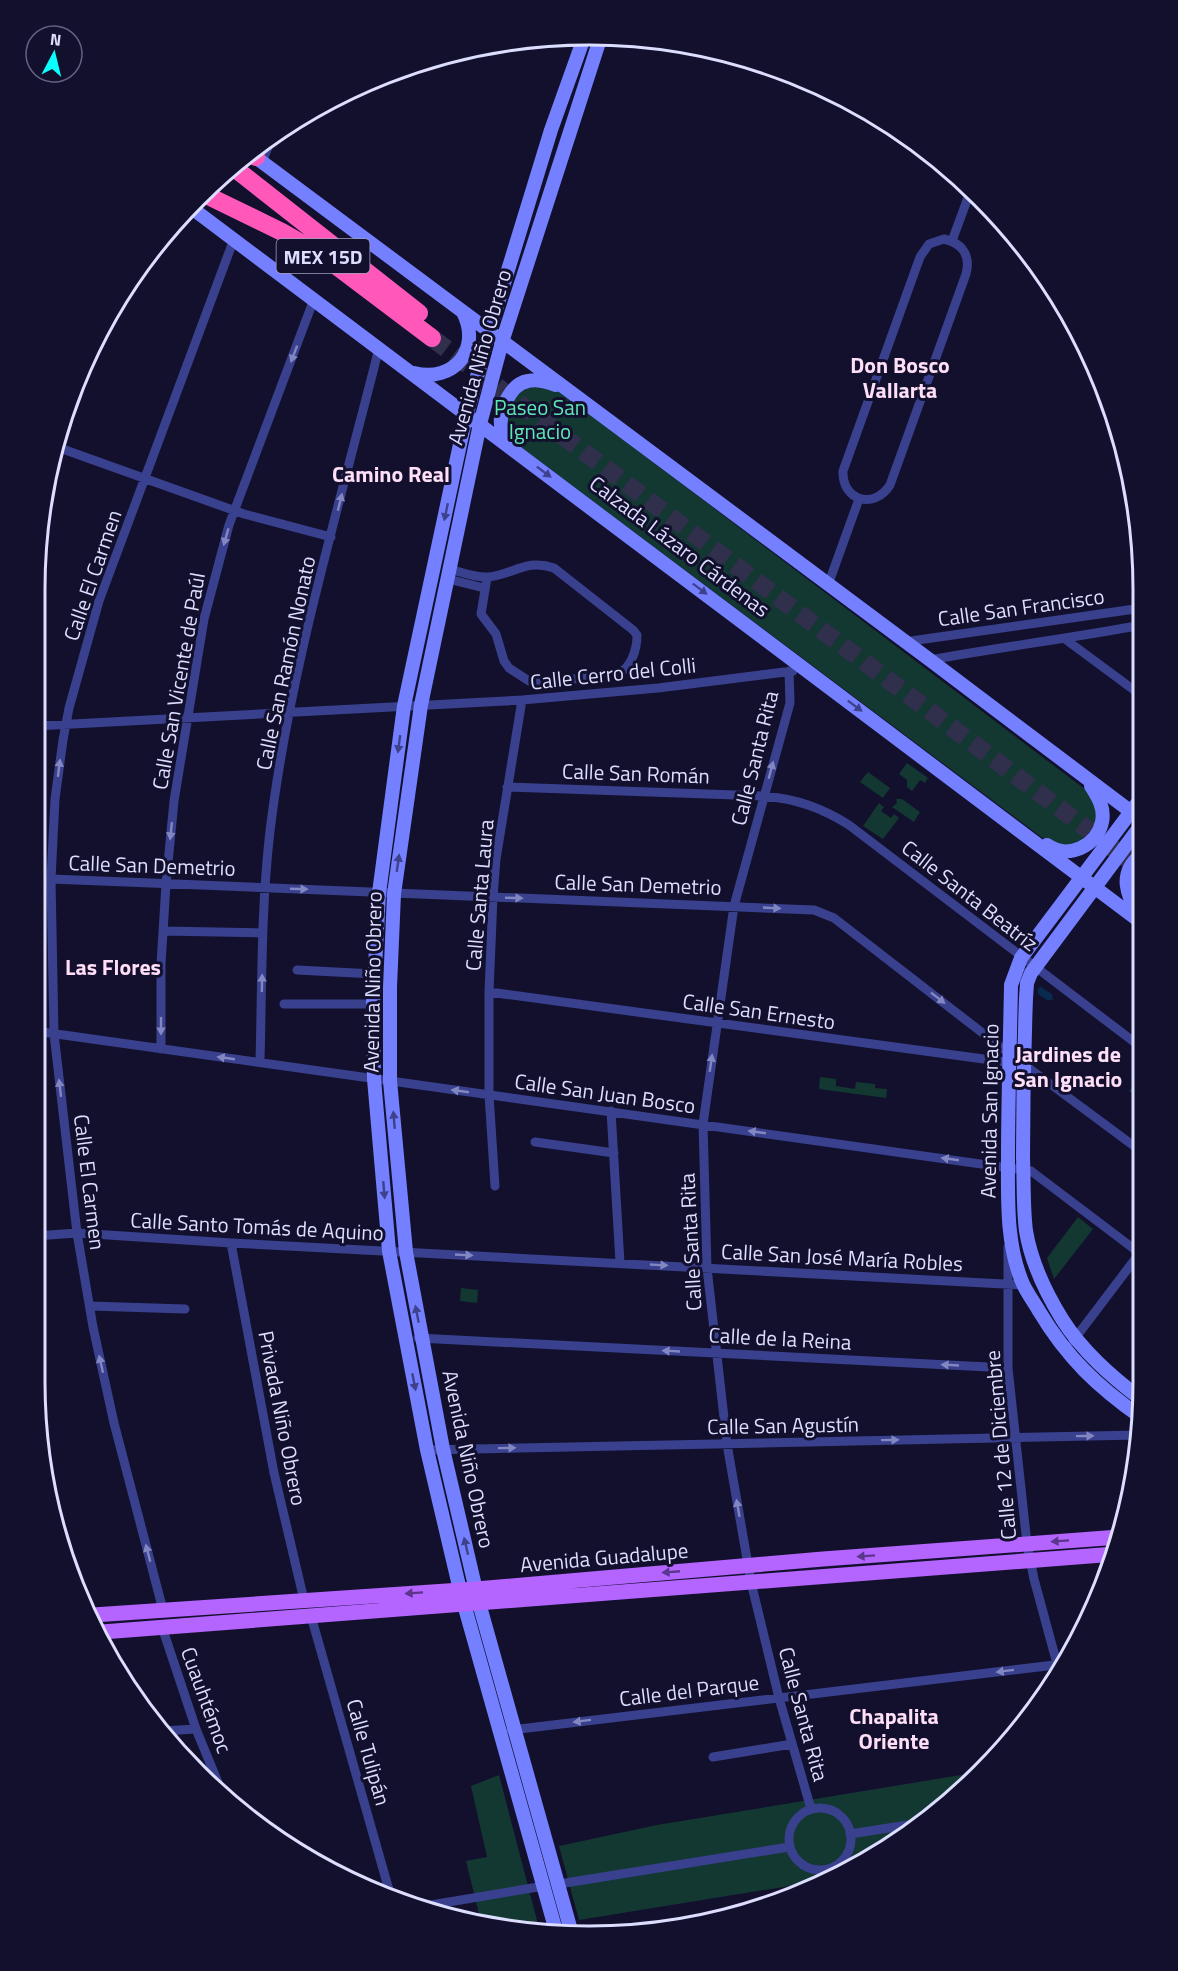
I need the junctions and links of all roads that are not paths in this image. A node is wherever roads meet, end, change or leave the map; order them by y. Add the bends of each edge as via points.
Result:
1 (581, 45) edge
2 (598, 45) edge
3 (603, 45) edge
4 (595, 54) junction
5 (256, 159) edge
6 (239, 172) edge
7 (211, 197) edge
8 (968, 198) edge
9 (197, 212) edge
10 (234, 239) junction
11 (952, 241) junction
12 (314, 300) junction
13 (463, 312) junction
14 (489, 332) junction
15 (502, 342) junction
16 (379, 348) junction
17 (412, 373) junction
18 (561, 386) junction
19 (467, 414) junction
20 (480, 424) junction
21 (511, 447) junction
22 (64, 449) edge
23 (145, 479) junction
24 (859, 499) junction
25 (235, 511) junction
26 (331, 537) junction
27 (449, 574) junction
28 (487, 578) junction
29 (828, 585) junction
30 (484, 588) junction
31 (1133, 609) edge
32 (1012, 626) junction
33 (1133, 626) edge
34 (1065, 639) junction
35 (904, 642) junction
36 (1013, 645) junction
37 (930, 660) junction
38 (807, 669) junction
39 (789, 671) junction
40 (1133, 689) edge
41 (522, 700) junction
42 (421, 705) junction
43 (404, 706) junction
44 (288, 712) junction
45 (187, 718) junction
46 (66, 724) junction
47 (45, 725) edge
48 (1084, 777) junction
49 (507, 787) junction
50 (764, 796) junction
51 (1133, 815) edge
52 (1000, 816) junction
53 (1133, 824) edge
54 (1133, 827) edge
55 (1133, 864) edge
56 (1082, 878) junction
57 (51, 879) junction
58 (166, 884) junction
59 (264, 888) junction
60 (1095, 888) junction
61 (379, 893) junction
62 (394, 894) junction
63 (493, 897) junction
64 (734, 906) junction
65 (1133, 906) edge
66 (1133, 915) edge
67 (164, 931) junction
68 (263, 933) junction
69 (1022, 957) junction
70 (1035, 968) junction
71 (297, 970) dead end
72 (374, 974) junction
73 (489, 992) junction
74 (284, 1004) dead end
75 (373, 1004) junction
76 (717, 1024) junction
77 (45, 1033) edge
78 (54, 1034) junction
79 (1133, 1041) edge
80 (161, 1049) junction
81 (1014, 1060) junction
82 (260, 1062) junction
83 (374, 1078) junction
84 (390, 1081) junction
85 (489, 1095) junction
86 (611, 1111) junction
87 (703, 1124) junction
88 (535, 1142) dead end
89 (1133, 1146) edge
90 (614, 1153) junction
91 (1008, 1168) junction
92 (1024, 1170) junction
93 (495, 1186) dead end
94 (1009, 1212) junction
95 (77, 1233) junction
96 (45, 1235) edge
97 (231, 1243) junction
98 (1133, 1247) edge
99 (389, 1251) junction
100 (406, 1252) junction
101 (620, 1263) junction
102 (1133, 1263) edge
103 (707, 1268) junction
104 (1007, 1284) junction
105 (1024, 1285) junction
106 (90, 1306) junction
107 (185, 1310) dead end
108 (405, 1337) junction
109 (422, 1338) junction
110 (1076, 1338) junction
111 (1066, 1350) junction
112 (716, 1353) junction
113 (1008, 1368) junction
114 (1133, 1392) edge
115 (1132, 1411) edge
116 (1130, 1435) edge
117 (1014, 1437) junction
118 (727, 1444) junction
119 (443, 1449) junction
120 (427, 1450) junction
121 (1110, 1538) edge
122 (1027, 1544) junction
123 (1105, 1555) edge
124 (1031, 1562) junction
125 (747, 1565) junction
126 (751, 1582) junction
127 (470, 1596) junction
128 (304, 1600) junction
129 (163, 1610) junction
130 (97, 1615) edge
131 (311, 1616) junction
132 (162, 1627) junction
133 (106, 1632) edge
134 (1058, 1658) edge
135 (1052, 1667) edge
136 (779, 1698) junction
137 (196, 1729) junction
138 (515, 1729) junction
139 (171, 1730) edge
140 (499, 1731) junction
141 (792, 1744) junction
142 (713, 1757) dead end
143 (216, 1778) edge
144 (811, 1809) junction
145 (903, 1826) edge
146 (850, 1834) junction
147 (789, 1847) junction
148 (552, 1858) junction
149 (537, 1862) junction
150 (834, 1868) edge
151 (830, 1870) edge
152 (559, 1884) junction
153 (544, 1886) junction
154 (388, 1888) edge
155 (437, 1904) edge
156 (565, 1909) junction
157 (551, 1913) junction
158 (554, 1925) edge
159 (570, 1925) edge

1 - 14 street, Avenida Niño Obrero via 551,129
2 - 4 street, Avenida Niño Obrero
3 - 4 street
4 - 15 street, Avenida Niño Obrero
5 - 13 street
6 - 7 highway, MEX 15D via 435,333 322,255
8 - 11 street
9 - 10 street, Calzada Lázaro Cárdenas
10 - 12 street, Calzada Lázaro Cárdenas
10 - 23 street, Calle El Carmen
11 - 24 street via 964,250 968,266 902,451 886,491 872,499
11 - 24 street via 936,240 928,244 920,257 843,471 845,487
12 - 16 street, Calzada Lázaro Cárdenas
12 -> 25 street, Calle San Vicente de Paúl
13 - 14 street
13 - 17 street via 470,334 459,361 441,375
14 - 15 street
14 - 19 street, Avenida Niño Obrero
15 - 18 street
15 - 20 street, Avenida Niño Obrero
16 - 17 street, Calzada Lázaro Cárdenas
26 -> 16 street, Calle San Ramón Nonato
17 - 19 street, Calzada Lázaro Cárdenas
18 - 21 street via 538,380 516,386 501,413 502,430
18 - 29 street
19 - 20 street, Calzada Lázaro Cárdenas
19 -> 43 street, Avenida Niño Obrero
20 - 21 street, Calzada Lázaro Cárdenas
20 - 27 street, Avenida Niño Obrero
21 -> 38 street, Calzada Lázaro Cárdenas
22 - 23 street
23 - 25 street
23 - 46 street, Calle El Carmen via 99,601
24 - 29 street
25 - 26 street
25 -> 45 street, Calle San Vicente de Paúl via 204,620
26 - 44 street, Calle San Ramón Nonato
27 - 28 street
27 - 30 street
27 - 42 street, Avenida Niño Obrero
28 - 30 street
28 - 30 street via 530,564 554,568 638,635 629,666 616,675 541,682 525,679 504,661 496,634 481,614
29 - 35 street
31 - 32 street, Calle San Francisco
32 - 35 street, Calle San Francisco
32 - 36 street
33 - 34 street, Calle San Francisco
34 - 36 street, Calle San Francisco
34 - 40 street
35 - 37 street
36 - 37 street, Calle San Francisco
37 - 48 street
38 - 39 street, Calle Cerro del Colli
38 -> 52 street, Calzada Lázaro Cárdenas
39 - 41 street, Calle Cerro del Colli
50 -> 39 street, Calle Santa Rita via 790,703
41 - 42 street, Calle Cerro del Colli
41 - 49 street, Calle Santa Laura
42 - 43 street, Calle Cerro del Colli
62 -> 42 street, Avenida Niño Obrero
43 - 44 street, Calle Cerro del Colli
43 -> 61 street, Avenida Niño Obrero
44 - 45 street, Calle Cerro del Colli
44 - 59 street, Calle San Ramón Nonato
45 - 46 street, Calle Cerro del Colli
45 -> 58 street, Calle San Vicente de Paúl
46 - 47 street, Calle Cerro del Colli
57 -> 46 street, Calle El Carmen via 55,799
48 - 51 street
48 - 52 street via 1098,796 1102,823 1088,844 1078,851 1052,849
49 - 50 street, Calle San Román
49 - 63 street, Calle Santa Laura
50 - 64 street, Calle Santa Rita
50 - 69 street, Calle Santa Beatríz via 821,808 849,825
52 - 56 street, Calzada Lázaro Cárdenas
53 - 56 street, Avenida San Ignacio
54 - 60 street, Avenida San Ignacio
55 - 65 street via 1126,884
56 - 60 street, Calzada Lázaro Cárdenas
56 - 69 street, Avenida San Ignacio
57 - 58 street, Calle San Demetrio
57 - 78 street, Calle El Carmen
58 - 59 street, Calle San Demetrio
58 - 67 street, Calle San Vicente de Paúl
59 -> 61 street, Calle San Demetrio
59 - 68 street, Calle San Ramón Nonato
60 - 66 street, Calzada Lázaro Cárdenas
60 - 70 street, Avenida San Ignacio
61 - 62 street, Calle San Demetrio
61 - 72 street, Avenida Niño Obrero
62 - 63 street, Calle San Demetrio
62 - 84 street, Avenida Niño Obrero
63 -> 64 street, Calle San Demetrio
63 - 73 street, Calle Santa Laura
64 - 76 street, Calle Santa Rita
64 -> 81 street, Calle San Demetrio via 814,910 834,918
67 - 68 street
67 -> 80 street, Calle San Vicente de Paúl
82 -> 68 street, Calle San Ramón Nonato
69 - 70 street, Calle Santa Beatríz
69 - 81 street, Avenida San Ignacio via 1011,985
70 - 79 street, Calle Santa Beatríz
70 - 81 street, Avenida San Ignacio via 1027,983
71 - 72 street
72 - 75 street, Avenida Niño Obrero
73 - 76 street, Calle San Ernesto
73 - 85 street, Calle Santa Laura
74 - 75 street
75 - 83 street, Avenida Niño Obrero
76 - 81 street, Calle San Ernesto
87 -> 76 street, Calle Santa Rita
77 - 78 street, Calle San Juan Bosco
78 - 80 street, Calle San Juan Bosco
95 -> 78 street, Calle El Carmen
82 -> 80 street, Calle San Juan Bosco
81 - 89 street, Calle San Demetrio
81 - 91 street, Avenida San Ignacio
81 - 92 street, Avenida San Ignacio
82 - 83 street, Calle San Juan Bosco
83 - 84 street, Calle San Juan Bosco
83 -> 99 street, Avenida Niño Obrero
85 -> 84 street, Calle San Juan Bosco
100 -> 84 street, Avenida Niño Obrero
85 - 86 street, Calle San Juan Bosco
85 - 93 street, Calle Santa Laura
86 - 87 street, Calle San Juan Bosco
86 - 90 street
91 -> 87 street, Calle San Juan Bosco
87 - 103 street, Calle Santa Rita
88 - 90 street
90 - 101 street
91 - 92 street, Calle San Juan Bosco
91 - 94 street, Avenida San Ignacio
92 - 98 street, Calle San Juan Bosco via 1032,1171
92 - 110 street, Avenida San Ignacio via 1026,1232 1034,1259 1052,1301
94 - 104 street, Calle 12 de Diciembre
94 - 105 street, Avenida San Ignacio via 1015,1260
95 - 96 street, Calle Santo Tomás de Aquino
95 - 97 street, Calle Santo Tomás de Aquino
95 - 106 street, Calle El Carmen
97 - 99 street, Calle Santo Tomás de Aquino
97 - 128 street, Privada Niño Obrero via 274,1473
99 - 100 street, Calle Santo Tomás de Aquino
99 - 108 street, Avenida Niño Obrero
100 -> 101 street, Calle San José María Robles
109 -> 100 street, Avenida Niño Obrero
101 -> 103 street, Calle San José María Robles
102 - 110 street
103 - 104 street, Calle San José María Robles
103 - 112 street, Calle Santa Rita
104 - 105 street, Calle San José María Robles
104 - 113 street, Calle 12 de Diciembre
105 - 111 street, Avenida San Ignacio
106 - 107 street
129 -> 106 street, Calle El Carmen via 114,1423
108 - 109 street, Calle de la Reina
108 -> 120 street, Avenida Niño Obrero
112 -> 109 street, Calle de la Reina
109 - 119 street, Avenida Niño Obrero
110 - 111 street
110 - 114 street, Avenida San Ignacio
111 - 115 street, Avenida San Ignacio via 1107,1393
113 -> 112 street, Calle de la Reina
112 - 118 street, Calle Santa Rita
113 - 117 street, Calle 12 de Diciembre
117 -> 116 street, Calle San Agustín
118 -> 117 street, Calle San Agustín
117 - 122 street, Calle 12 de Diciembre
119 -> 118 street, Calle San Agustín
125 -> 118 street, Calle Santa Rita
119 - 120 street, Calle San Agustín
127 -> 119 street, Avenida Niño Obrero
120 - 127 street, Avenida Niño Obrero
121 -> 122 main road, Avenida Guadalupe
122 - 124 street, Calle 12 de Diciembre
122 -> 125 main road, Avenida Guadalupe
123 - 124 main road, Avenida Guadalupe
124 - 126 main road, Avenida Guadalupe
124 - 134 street, Calle 12 de Diciembre
125 - 126 street, Calle Santa Rita
125 -> 127 main road, Avenida Guadalupe
126 - 127 main road, Avenida Guadalupe
126 - 136 street, Calle Santa Rita
127 -> 128 main road, Avenida Guadalupe
127 - 131 main road, Avenida Guadalupe
127 - 138 street, Avenida Niño Obrero
127 - 140 street, Avenida Niño Obrero
128 - 129 main road, Avenida Guadalupe
129 - 130 main road, Avenida Guadalupe
131 - 132 main road, Avenida Guadalupe
131 - 154 street, Calle Tulipán
132 - 133 main road, Avenida Guadalupe
132 - 137 street, Cuauhtémoc
135 -> 136 street, Calle del Parque
136 -> 138 street, Calle del Parque
136 - 141 street, Calle Santa Rita
137 - 139 street
137 - 143 street, Cuauhtémoc
138 - 140 street, Calle del Parque
138 - 148 street, Avenida Niño Obrero
140 - 149 street, Avenida Niño Obrero
141 - 142 street
141 - 144 street, Calle Santa Rita
144 - 146 street via 836,1813
144 - 147 street via 793,1824
145 - 146 street
146 - 150 street via 847,1854
147 - 151 street via 796,1860 809,1868
147 - 152 street
148 - 149 street
148 - 152 street, Avenida Niño Obrero
149 - 153 street, Avenida Niño Obrero
152 - 156 street, Avenida Niño Obrero
153 - 155 street
153 - 157 street, Avenida Niño Obrero
156 - 157 street
156 - 159 street, Avenida Niño Obrero
157 - 158 street, Avenida Niño Obrero

